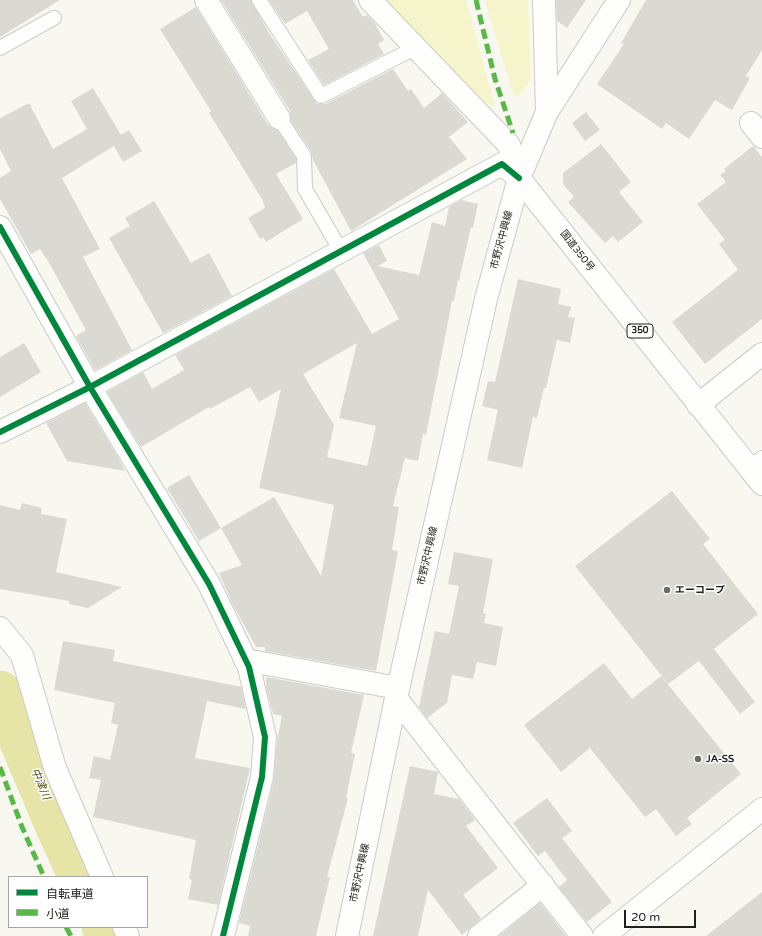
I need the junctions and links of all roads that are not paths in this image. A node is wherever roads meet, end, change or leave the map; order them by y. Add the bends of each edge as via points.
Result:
1 (206, 0) edge
2 (259, 0) edge
3 (370, 0) edge
4 (544, 0) edge
5 (619, 0) edge
6 (54, 18) dead end
7 (0, 48) edge
8 (416, 48) junction
9 (547, 112) junction
10 (279, 118) joint
11 (520, 178) junction
12 (0, 227) edge
13 (341, 251) junction
14 (762, 354) edge
15 (90, 387) junction
16 (698, 405) junction
17 (0, 432) edge
18 (758, 470) edge
19 (0, 628) edge
20 (246, 660) junction
21 (397, 693) junction
22 (762, 809) edge
23 (102, 876) edge
24 (543, 885) junction
25 (223, 936) edge
26 (347, 936) edge
27 (479, 936) edge
28 (582, 936) edge
29 (604, 936) edge

1 - 10 main road
2 - 8 lane via 321,96
3 - 8 main road
4 - 9 main road
5 - 9 main road
6 - 7 lane
8 - 11 main road via 509,145
9 - 11 main road
10 - 13 lane via 304,156 305,189
11 - 13 main road via 502,164
11 - 16 main road, 国道350号 / 350
11 - 21 main road, 市野沢中興線 via 486,299
12 - 15 main road
13 - 15 main road
14 - 16 main road
15 - 17 main road
15 - 20 main road via 202,572
16 - 18 main road, 国道350号 / 350
19 - 23 main road via 22,655 55,768
20 - 21 main road
20 - 25 main road via 253,680 265,737 262,777
21 - 24 main road
21 - 26 main road, 市野沢中興線
22 - 29 main road
24 - 27 main road
24 - 28 main road

